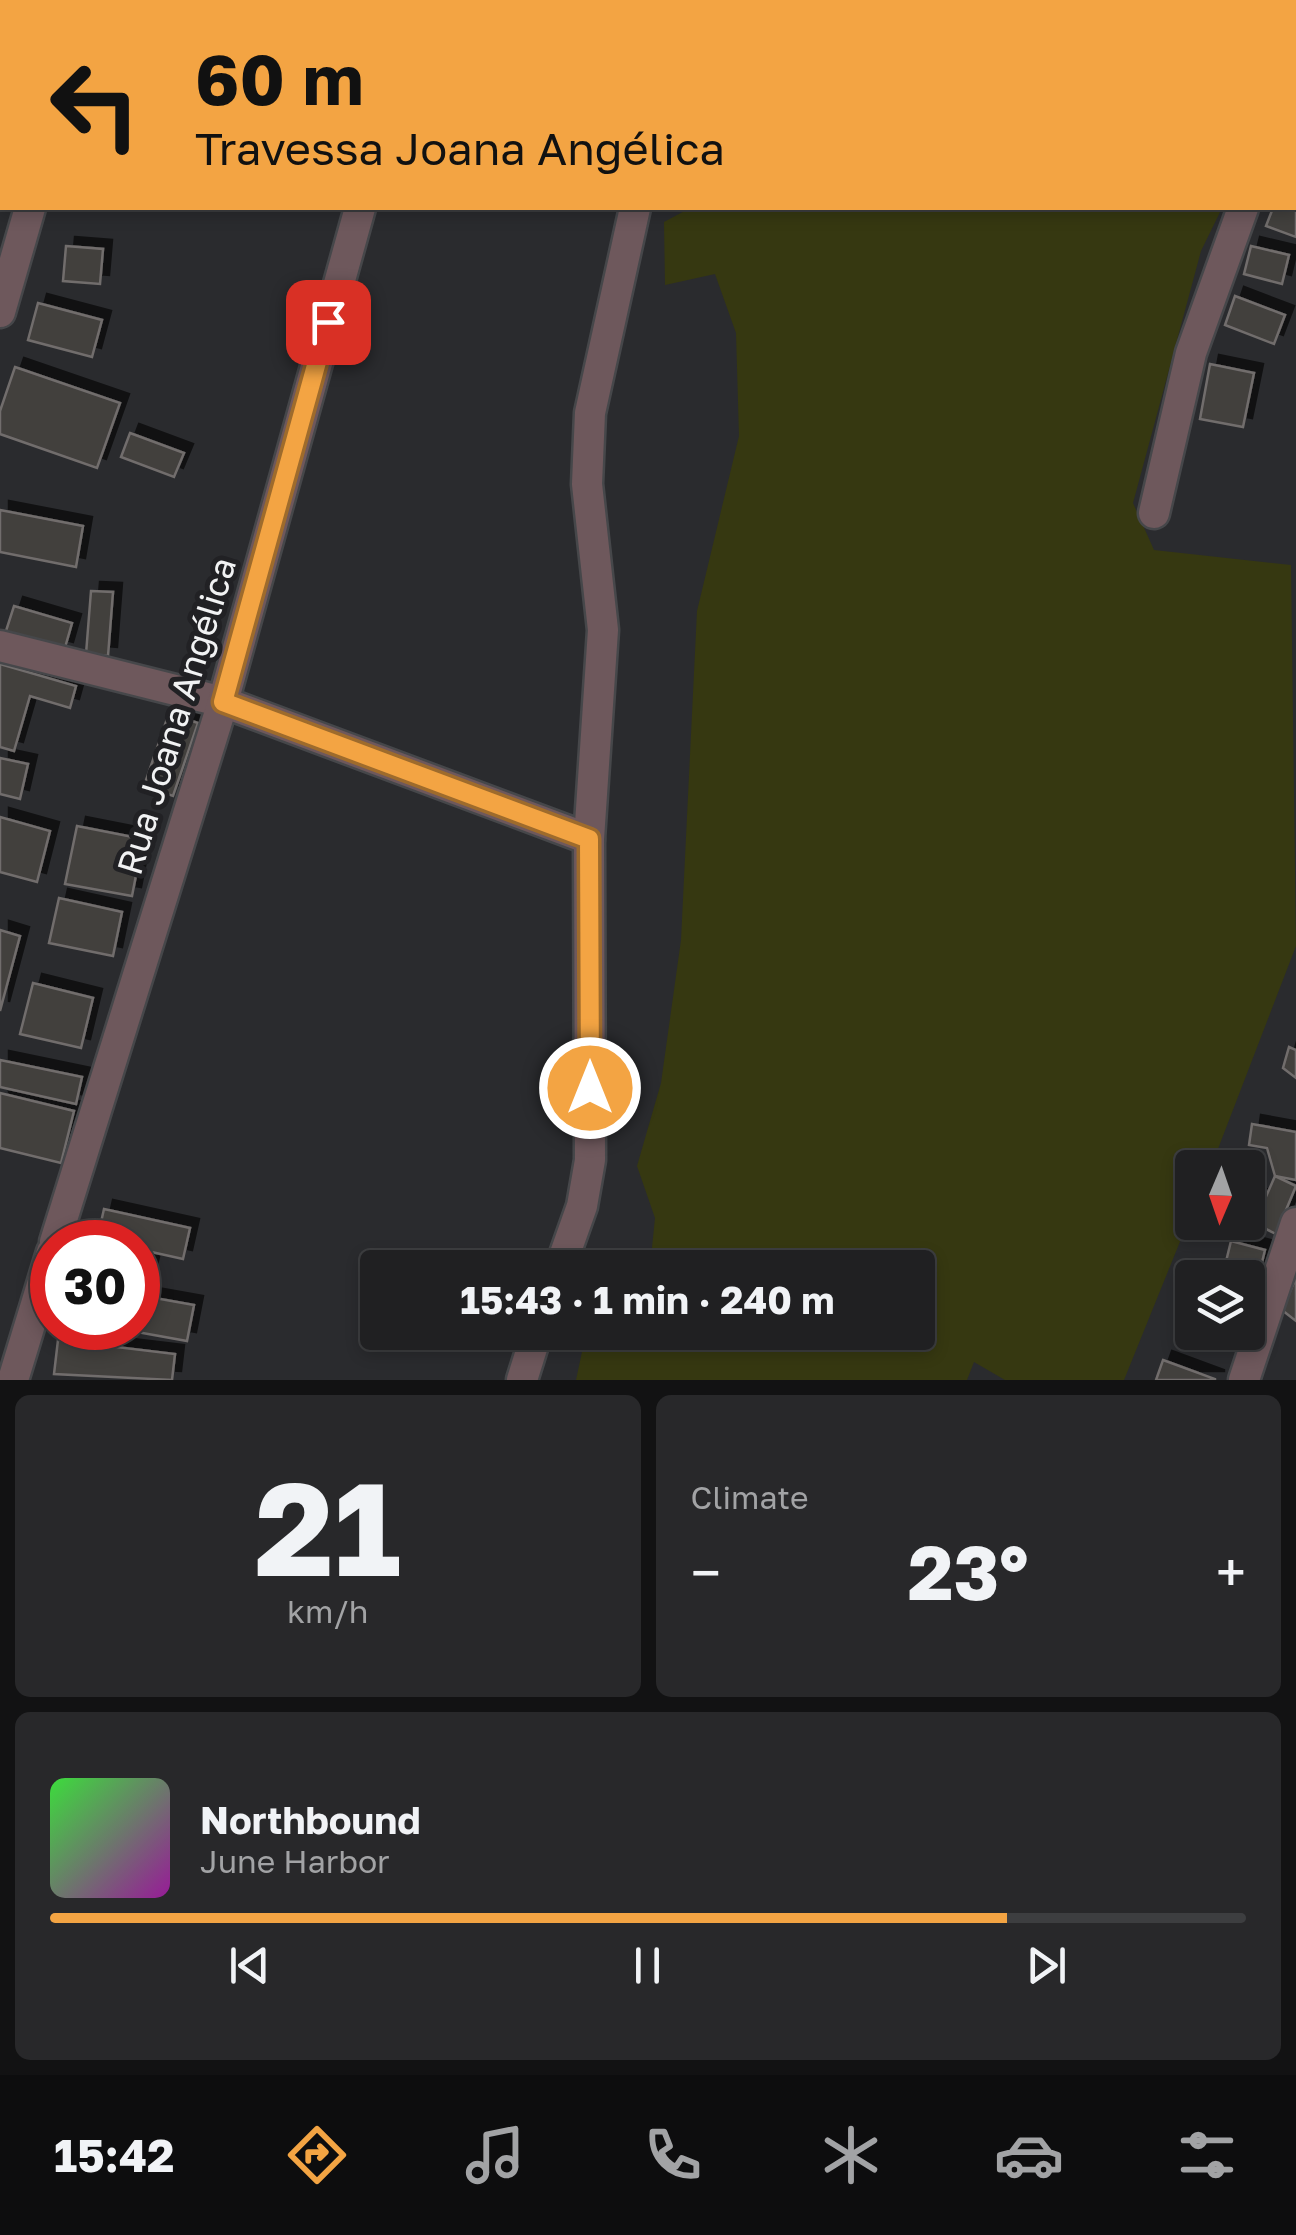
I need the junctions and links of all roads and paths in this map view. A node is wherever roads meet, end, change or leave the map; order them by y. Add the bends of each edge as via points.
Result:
1 (29, 210) edge
2 (359, 210) edge
3 (635, 210) edge
4 (1243, 210) edge
5 (0, 312) edge
6 (1154, 513) dead end
7 (0, 646) edge
8 (223, 702) junction
9 (589, 839) junction
10 (63, 1220) edge
11 (1294, 1236) edge
12 (566, 1250) edge
13 (30, 1324) edge
14 (531, 1350) edge
15 (13, 1380) edge
16 (522, 1380) edge
17 (1244, 1380) edge

1 - 5 street
2 - 8 street, Rua Joana Angélica
3 - 9 street via 590,413 587,484 604,630
4 - 6 street via 1191,353
7 - 8 street
8 - 9 street
8 - 10 street, Rua Joana Angélica
9 - 12 street via 590,1160
11 - 17 street
13 - 15 street
14 - 16 street

